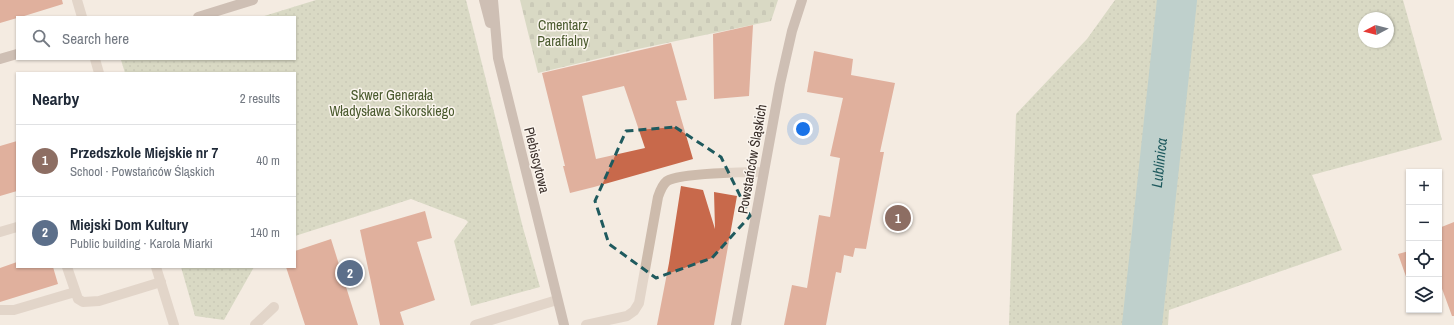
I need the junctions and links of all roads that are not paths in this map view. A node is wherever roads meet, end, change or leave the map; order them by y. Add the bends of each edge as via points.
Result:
1 (77, 0) edge
2 (253, 0) edge
3 (484, 0) edge
4 (493, 0) edge
5 (802, 0) edge
6 (82, 16) edge
7 (201, 16) edge
8 (16, 54) edge
9 (498, 58) junction
10 (0, 59) edge
11 (95, 60) edge
12 (99, 72) edge
13 (763, 172) junction
14 (16, 227) edge
15 (0, 232) edge
16 (67, 268) edge
17 (156, 268) edge
18 (161, 282) junction
19 (75, 292) junction
20 (557, 300) junction
21 (274, 307) dead end
22 (0, 310) edge
23 (174, 325) edge
24 (255, 325) edge
25 (475, 325) edge
26 (564, 325) edge
27 (586, 325) edge
28 (736, 325) edge

1 - 6 street
2 - 7 street
3 - 9 street
4 - 9 street, Plebiscytowa
5 - 13 street, Powstańców Śląskich via 792,31
8 - 10 street
9 - 20 street, Plebiscytowa
11 - 12 street
13 - 27 street via 684,176 666,181 658,197 639,304 627,316
13 - 28 street, Powstańców Śląskich
14 - 15 street
16 - 19 street
17 - 18 street
18 - 19 street via 99,301 83,302 78,299
18 - 23 street
19 - 22 street via 14,310
20 - 25 street
20 - 26 street, Plebiscytowa
21 - 24 street

